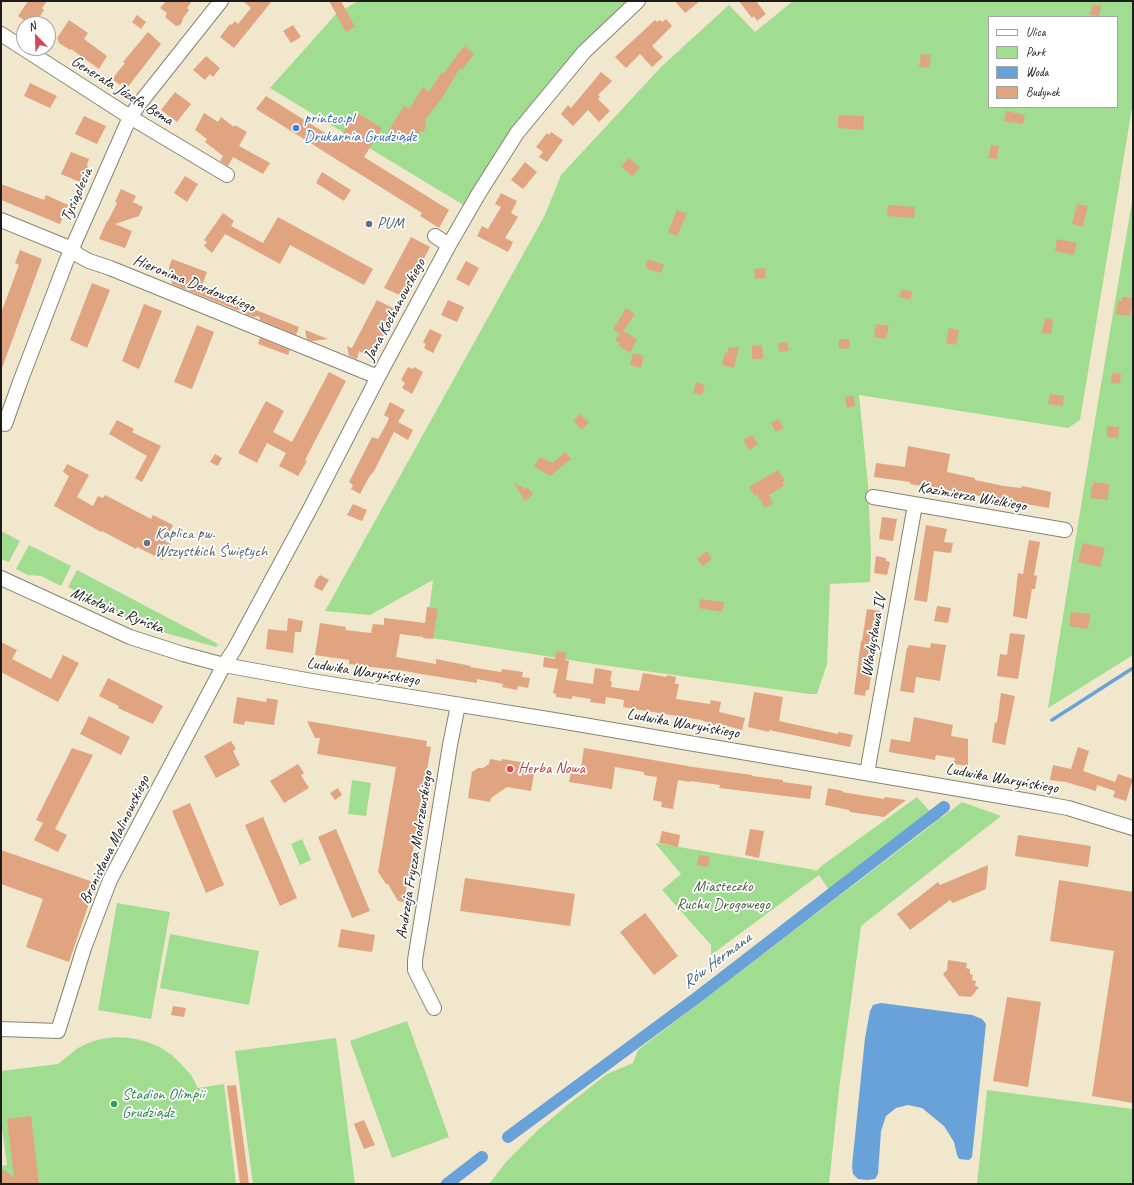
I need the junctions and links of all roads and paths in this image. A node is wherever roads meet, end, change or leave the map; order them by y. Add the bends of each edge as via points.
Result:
1 (222, 1) edge
2 (638, 1) edge
3 (1, 34) edge
4 (130, 117) junction
5 (227, 174) dead end
6 (1, 220) edge
7 (435, 236) dead end
8 (449, 245) junction
9 (72, 248) junction
10 (378, 377) junction
11 (5, 424) dead end
12 (873, 497) dead end
13 (915, 505) junction
14 (1065, 530) dead end
15 (1, 578) edge
16 (224, 665) junction
17 (458, 705) junction
18 (867, 773) junction
19 (1133, 828) edge
20 (434, 1008) dead end
21 (1, 1029) edge

1 - 4 street, Tysiąclecia
2 - 8 street, Jana Kochanowskiego via 584,52 517,133 478,193
3 - 4 street, Generała Józefa Bema
4 - 5 street, Generała Józefa Bema
4 - 9 street, Tysiąclecia
6 - 9 street, Hieronima Derdowskiego
7 - 8 street
8 - 10 street, Jana Kochanowskiego
9 - 10 street, Hieronima Derdowskiego via 89,261
9 - 11 street, Tysiąclecia
10 - 16 street, Jana Kochanowskiego via 311,507
12 - 13 street, Kazimierza Wielkiego
13 - 14 street, Kazimierza Wielkiego
13 - 18 street, Władysława IV
15 - 16 street, Mikołaja z Ryńska via 130,637
16 - 17 street, Ludwika Waryńskiego
16 - 21 street, Bronisława Malinowskiego via 110,880 84,948 58,1030
17 - 18 street, Ludwika Waryńskiego
17 - 20 street, Andrzeja Frycza Modrzewskiego via 414,960 415,970
18 - 19 street, Ludwika Waryńskiego via 1068,808

